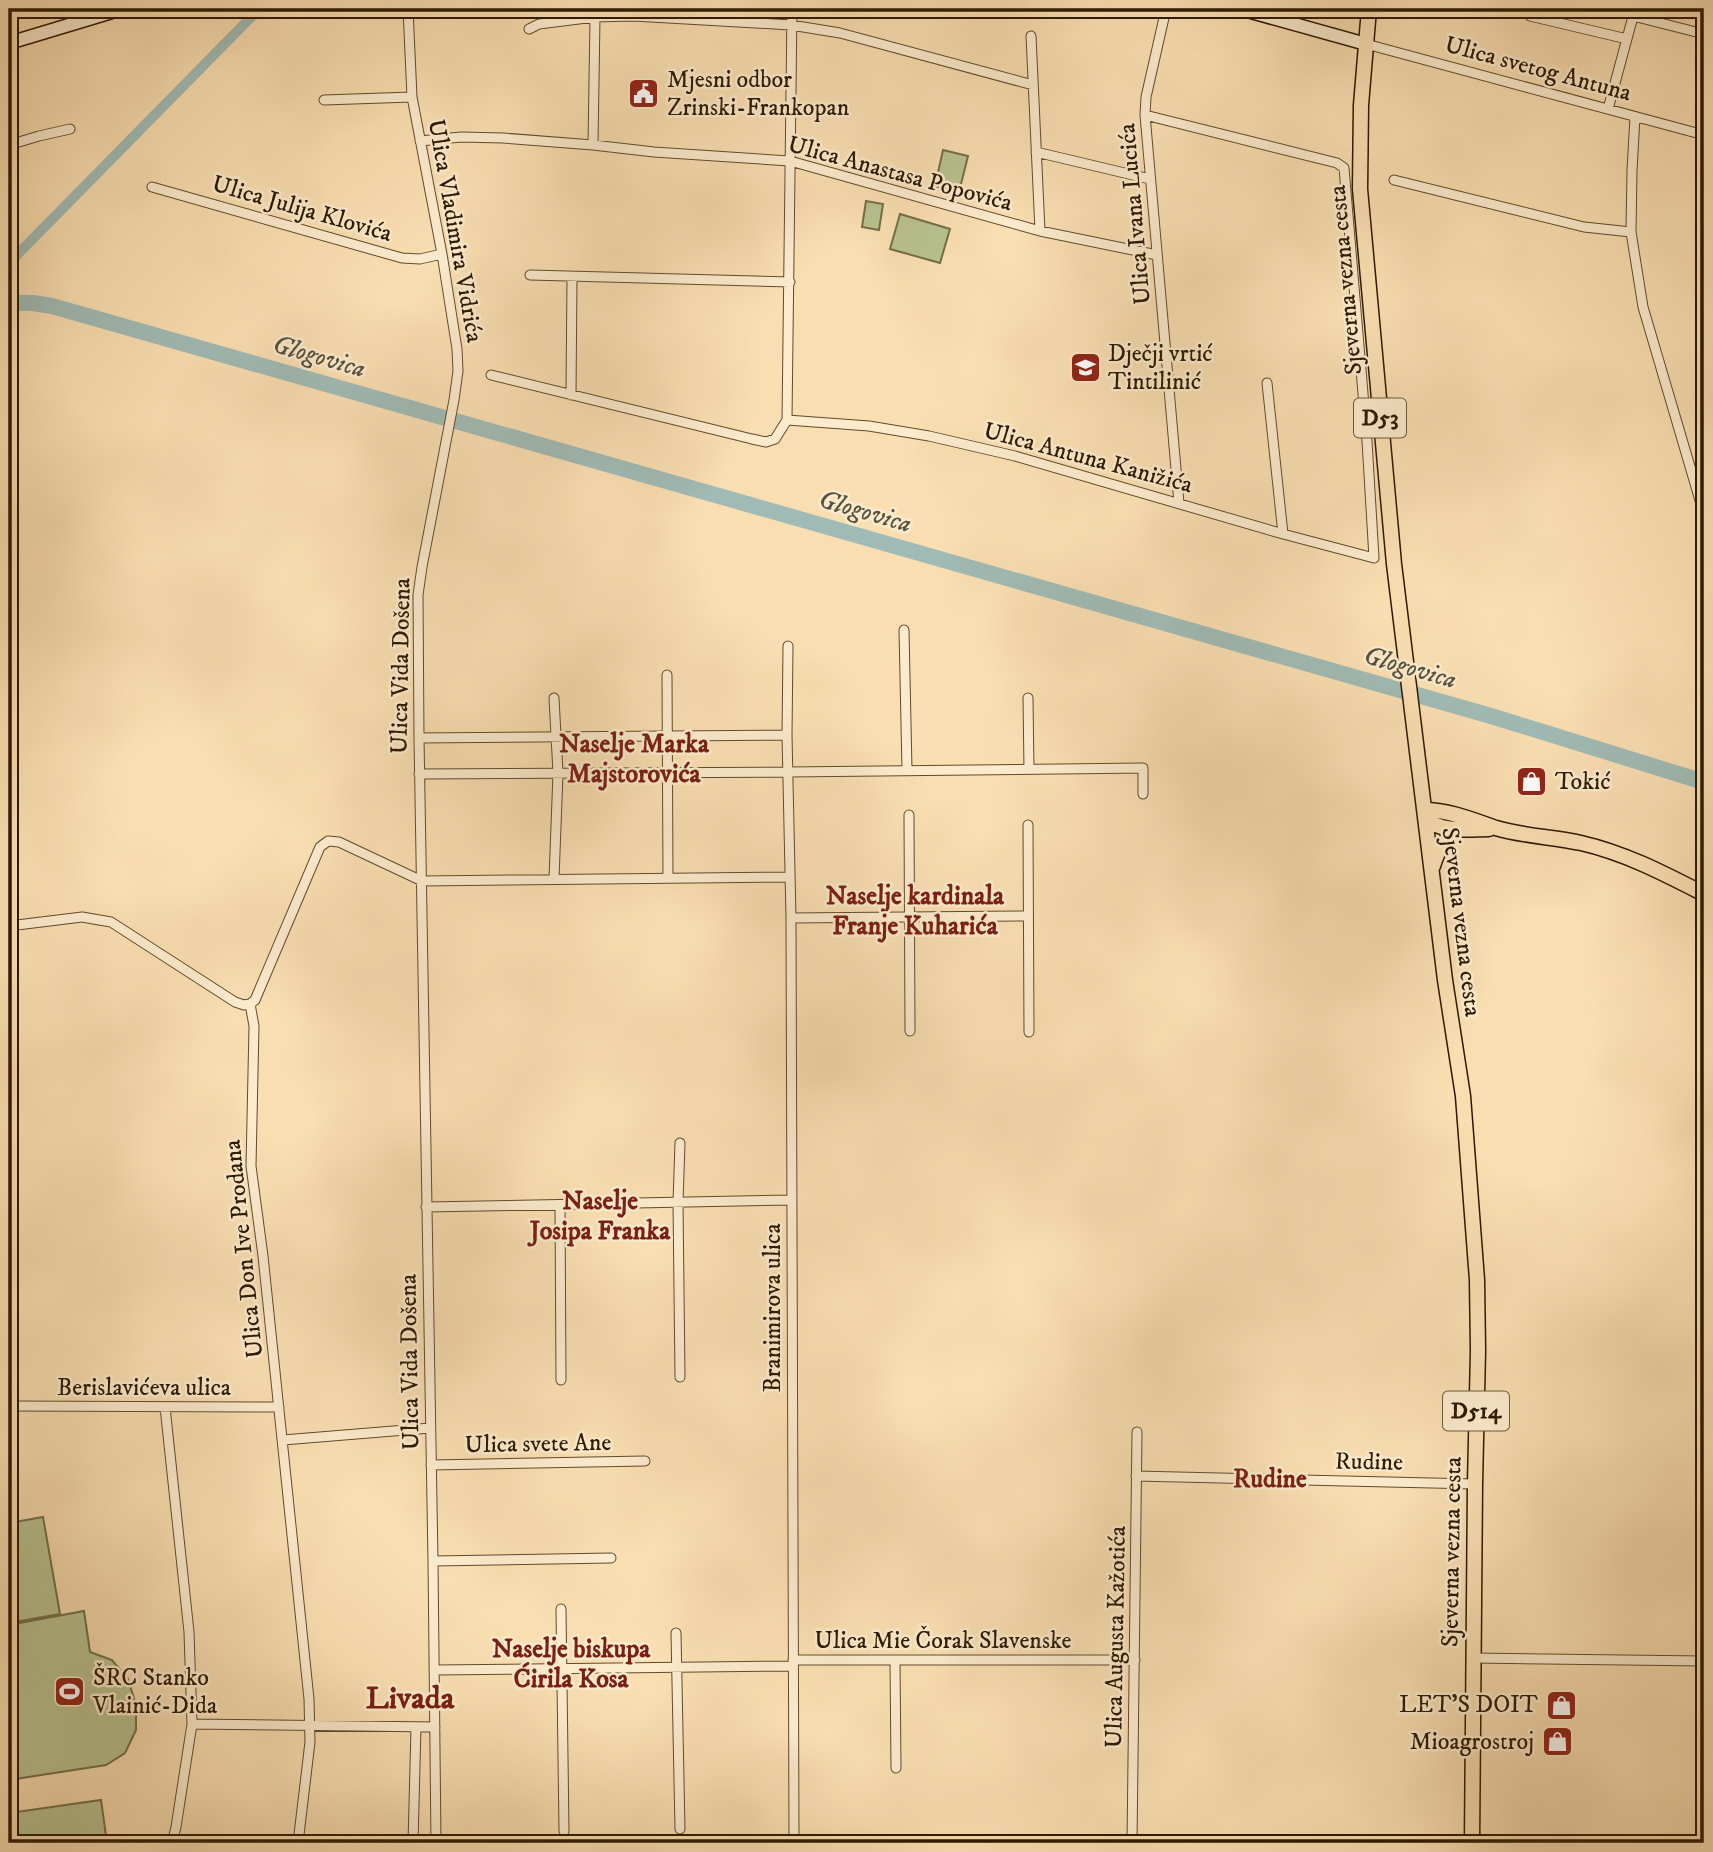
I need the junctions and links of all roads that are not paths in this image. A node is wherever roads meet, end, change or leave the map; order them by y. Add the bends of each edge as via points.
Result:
1 (122, 9) edge
2 (408, 9) edge
3 (792, 9) edge
4 (1166, 9) edge
5 (1240, 9) edge
6 (1369, 9) edge
7 (1634, 12) edge
8 (1530, 16) dead end
9 (595, 17) junction
10 (791, 25) junction
11 (529, 29) dead end
12 (1704, 34) edge
13 (1031, 36) dead end
14 (1627, 39) junction
15 (9, 43) edge
16 (1366, 44) junction
17 (1033, 85) junction
18 (412, 97) junction
19 (324, 100) dead end
20 (1608, 109) junction
21 (1145, 115) junction
22 (1635, 117) junction
23 (69, 129) dead end
24 (1704, 135) edge
25 (420, 141) junction
26 (9, 145) edge
27 (593, 145) junction
28 (1036, 152) junction
29 (790, 161) junction
30 (1150, 179) junction
31 (1394, 180) dead end
32 (152, 187) dead end
33 (1040, 231) junction
34 (1631, 232) junction
35 (442, 254) junction
36 (1157, 255) junction
37 (530, 275) dead end
38 (572, 277) junction
39 (790, 282) junction
40 (458, 371) joint
41 (491, 375) dead end
42 (1267, 383) dead end
43 (571, 395) junction
44 (787, 420) junction
45 (1375, 441) junction
46 (1179, 503) junction
47 (1704, 514) edge
48 (1283, 534) junction
49 (904, 630) dead end
50 (788, 646) dead end
51 (667, 675) dead end
52 (554, 698) dead end
53 (1028, 698) dead end
54 (787, 735) junction
55 (667, 736) junction
56 (556, 737) junction
57 (419, 738) junction
58 (1029, 769) junction
59 (907, 770) junction
60 (667, 772) junction
61 (788, 772) junction
62 (558, 773) junction
63 (419, 774) junction
64 (1143, 794) dead end
65 (1424, 814) junction
66 (909, 815) dead end
67 (1028, 825) dead end
68 (1462, 828) junction
69 (1497, 828) junction
70 (1432, 875) junction
71 (789, 877) junction
72 (668, 878) junction
73 (554, 879) junction
74 (422, 881) junction
75 (1704, 894) edge
76 (1028, 916) junction
77 (909, 917) junction
78 (791, 918) junction
79 (9, 926) edge
80 (250, 1004) junction
81 (910, 1031) dead end
82 (1029, 1032) dead end
83 (680, 1143) dead end
84 (791, 1200) junction
85 (678, 1202) junction
86 (560, 1205) junction
87 (426, 1207) junction
88 (680, 1377) dead end
89 (561, 1380) dead end
90 (9, 1406) edge
91 (165, 1407) junction
92 (279, 1407) junction
93 (430, 1428) junction
94 (1137, 1432) dead end
95 (283, 1440) junction
96 (645, 1461) dead end
97 (431, 1465) junction
98 (1136, 1476) junction
99 (1475, 1484) junction
100 (611, 1558) dead end
101 (433, 1562) junction
102 (561, 1609) dead end
103 (676, 1633) dead end
104 (1473, 1658) junction
105 (1135, 1660) junction
106 (895, 1661) junction
107 (1704, 1661) edge
108 (793, 1663) junction
109 (677, 1667) junction
110 (561, 1669) junction
111 (434, 1670) junction
112 (192, 1724) junction
113 (310, 1727) junction
114 (416, 1727) junction
115 (435, 1727) junction
116 (896, 1768) dead end
117 (680, 1829) dead end
118 (564, 1831) dead end
119 (172, 1843) edge
120 (298, 1843) edge
121 (413, 1843) edge
122 (436, 1843) edge
123 (794, 1843) edge
124 (1132, 1843) edge
125 (1472, 1843) edge

1 - 15 main road
2 - 18 street, Ulica Vladimira Vidrića
3 - 10 street
4 - 21 street, Ulica Ivana Lucića
5 - 16 main road, Ulica svetog Antuna
6 - 16 main road, Sjeverna vezna cesta / D53
7 - 12 street
7 - 14 street
8 - 14 street
9 - 10 street
9 - 11 street
9 - 27 street
10 - 17 street via 840,33
10 - 29 street
13 - 17 street
14 - 20 street
16 - 20 street, Ulica svetog Antuna
16 - 45 main road, Sjeverna vezna cesta / D53 via 1360,189
17 - 28 street
18 - 19 street, Ulica Vladimira Vidrića
18 - 25 street, Ulica Vladimira Vidrića
20 - 22 street, Ulica svetog Antuna
21 - 30 street, Ulica Ivana Lucića
21 - 45 street via 1344,167
22 - 24 street, Ulica svetog Antuna
22 - 34 street
23 - 26 street
25 - 27 street, Ulica Anastasa Popovića via 475,137
25 - 35 street, Ulica Vladimira Vidrića
27 - 29 street, Ulica Anastasa Popovića
28 - 30 street
28 - 33 street
29 - 33 street, Ulica Anastasa Popovića
29 - 39 street
30 - 36 street, Ulica Ivana Lucića
31 - 34 street via 1584,227
32 - 35 street, Ulica Julija Klovića via 402,258
33 - 36 street, Ulica Anastasa Popovića
34 - 47 street via 1643,307
35 - 40 street, Ulica Vladimira Vidrića
36 - 46 street, Ulica Ivana Lucića
37 - 38 street
38 - 39 street
38 - 43 street
39 - 44 street
40 - 57 street, Ulica Vida Došena via 418,596
41 - 43 street
42 - 48 street
43 - 44 street via 766,442 775,439
44 - 46 street, Ulica Antuna Kanižića via 929,436
45 - 48 street, Ulica Antuna Kanižića via 1374,558
45 - 65 main road, Sjeverna vezna cesta / D53
46 - 48 street, Ulica Antuna Kanižića
49 - 59 street
50 - 54 street, Branimirova ulica
51 - 55 street
52 - 56 street
53 - 58 street
54 - 55 street
54 - 61 street, Branimirova ulica
55 - 56 street
55 - 60 street
56 - 57 street
56 - 62 street
57 - 63 street, Ulica Vida Došena
58 - 59 street
58 - 64 street via 1143,768
59 - 61 street
60 - 61 street
60 - 62 street
60 - 72 street
61 - 71 street, Branimirova ulica
62 - 63 street
62 - 73 street
63 - 74 street, Ulica Vida Došena
65 - 68 main road via 1441,827
65 - 69 main road via 1438,811
65 - 70 main road, Sjeverna vezna cesta / D514
66 - 77 street
67 - 76 street
68 - 69 main road
68 - 70 main road via 1441,847
69 - 75 main road via 1614,853
70 - 99 main road, Sjeverna vezna cesta / D514 via 1464,1096 1472,1209 1478,1339
71 - 72 street
71 - 78 street, Branimirova ulica
72 - 73 street
73 - 74 street
74 - 80 street via 339,842 324,843
74 - 87 street, Ulica Vida Došena
76 - 77 street
76 - 82 street
77 - 78 street
77 - 81 street
78 - 84 street, Branimirova ulica
79 - 80 street via 82,917 111,922 235,1002
80 - 92 street, Ulica Don Ive Prodana via 254,1026 251,1166
83 - 85 street
84 - 85 street
84 - 108 street, Branimirova ulica
85 - 86 street
85 - 88 street
86 - 87 street
86 - 89 street
87 - 93 street, Ulica Vida Došena
90 - 91 street, Berislavićeva ulica
91 - 92 street, Berislavićeva ulica
91 - 112 street via 189,1632
92 - 95 street, Ulica Don Ive Prodana
93 - 95 street
93 - 97 street, Ulica Vida Došena
94 - 98 street, Ulica Augusta Kažotića
95 - 113 street, Ulica Don Ive Prodana
96 - 97 street, Ulica svete Ane
97 - 101 street, Ulica Vida Došena
98 - 99 street, Rudine
98 - 105 street, Ulica Augusta Kažotića
99 - 104 main road, Sjeverna vezna cesta / D514
100 - 101 street
101 - 111 street, Ulica Vida Došena
102 - 110 street
103 - 109 street
104 - 107 street
104 - 125 main road, Sjeverna vezna cesta / D514
105 - 106 street, Ulica Mie Čorak Slavenske
105 - 124 street, Ulica Augusta Kažotića
106 - 108 street, Ulica Mie Čorak Slavenske
106 - 116 street
108 - 109 street
108 - 123 street, Branimirova ulica
109 - 110 street
109 - 117 street
110 - 111 street
110 - 118 street
111 - 115 street, Ulica Vida Došena
112 - 113 street
112 - 119 street
113 - 114 street
113 - 120 street, Ulica Don Ive Prodana
114 - 115 street
114 - 121 street
115 - 122 street, Ulica Vida Došena

